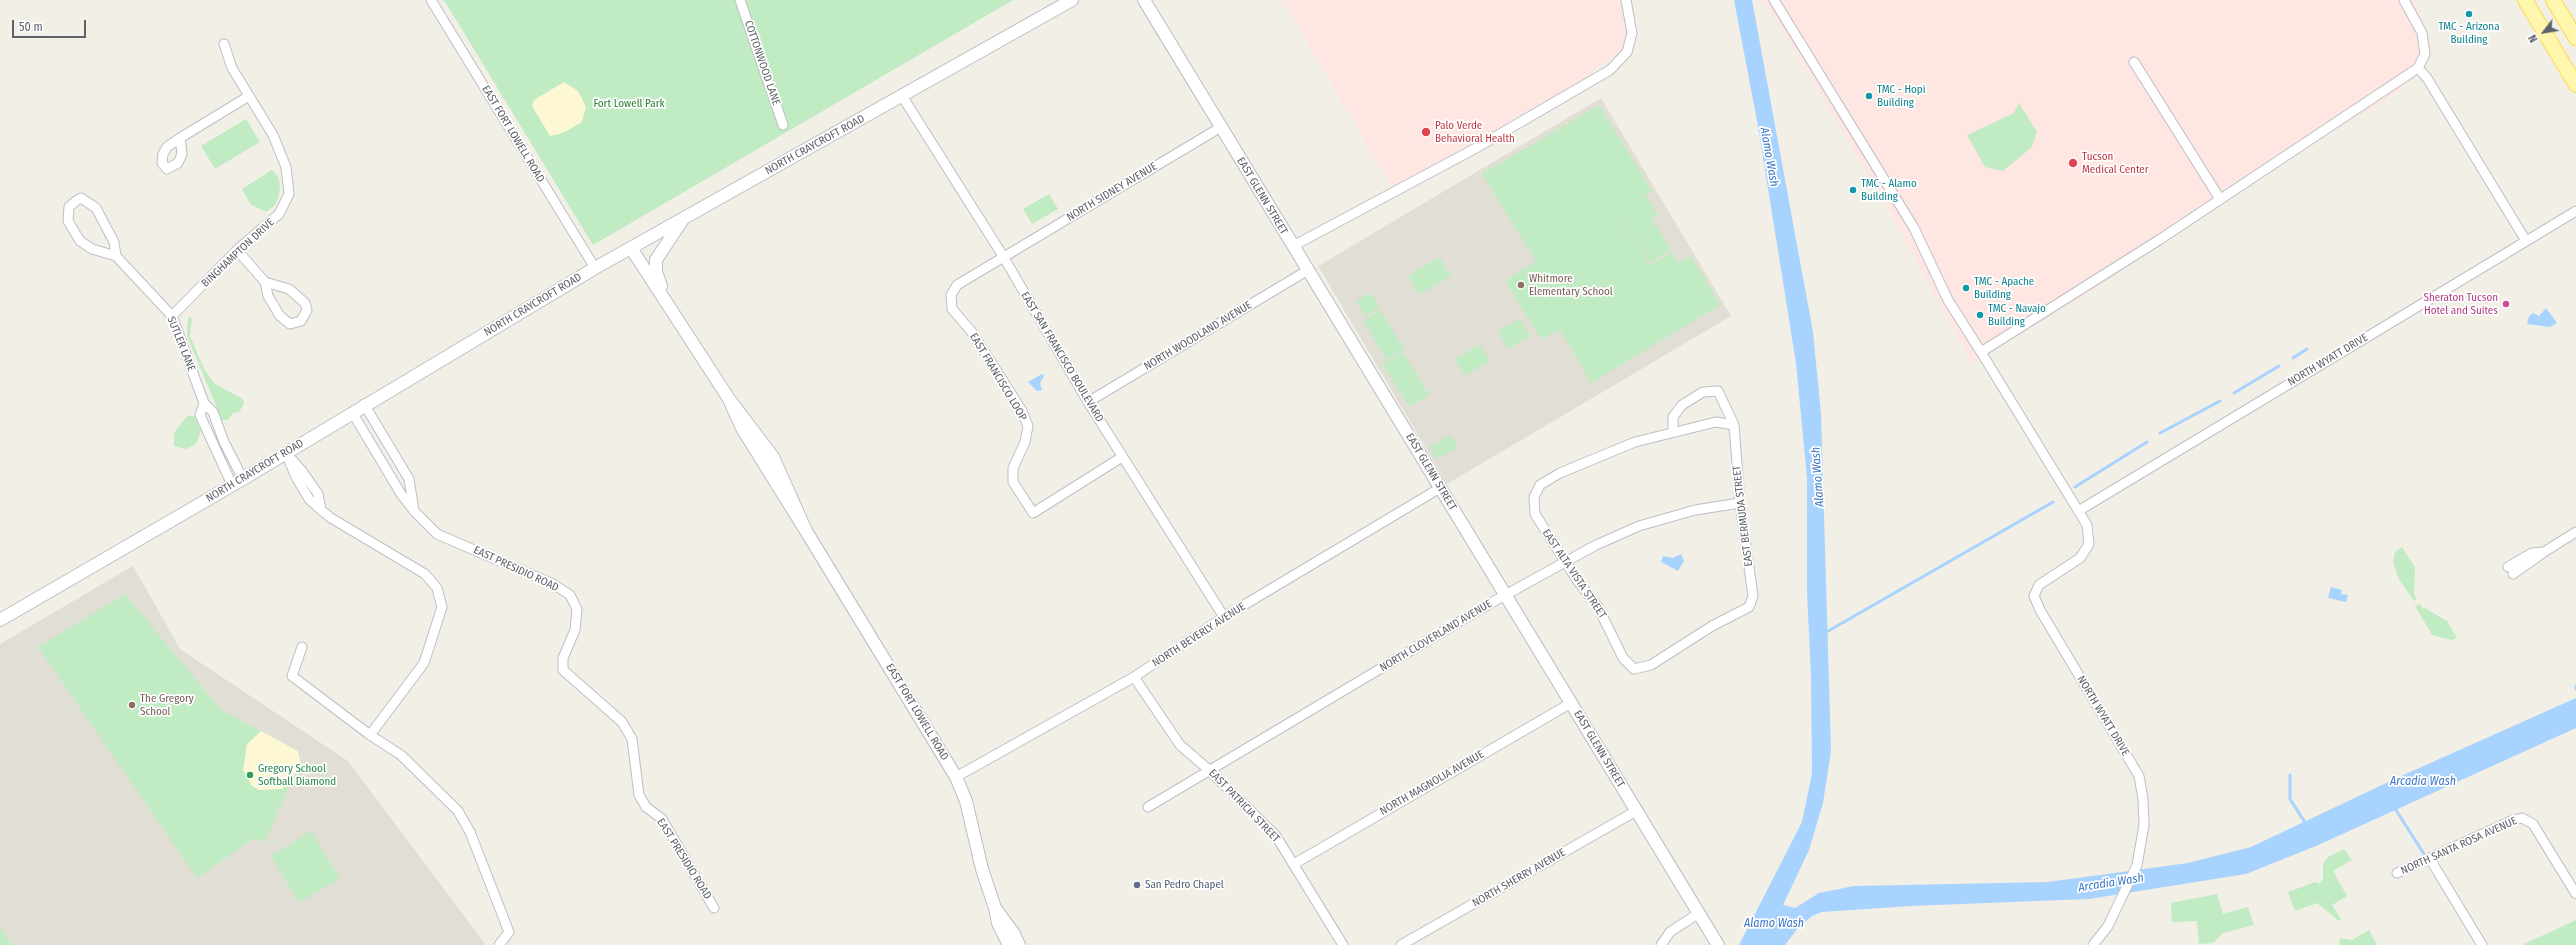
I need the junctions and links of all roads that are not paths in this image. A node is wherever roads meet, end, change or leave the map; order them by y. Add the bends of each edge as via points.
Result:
1 (431, 0) edge
2 (740, 0) edge
3 (1072, 0) edge
4 (1144, 0) edge
5 (1626, 0) edge
6 (1774, 0) edge
7 (2404, 0) edge
8 (2525, 0) edge
9 (2553, 0) edge
10 (2576, 38) edge
11 (224, 44) dead end
12 (2134, 62) dead end
13 (2418, 68) junction
14 (2576, 85) edge
15 (249, 96) junction
16 (902, 96) junction
17 (784, 125) dead end
18 (1221, 127) junction
19 (180, 138) dead end
20 (2220, 199) junction
21 (2576, 211) edge
22 (684, 217) junction
23 (2526, 241) junction
24 (1293, 246) junction
25 (631, 248) junction
26 (237, 250) junction
27 (116, 256) junction
28 (1003, 256) junction
29 (595, 268) junction
30 (1308, 270) junction
31 (265, 282) junction
32 (668, 304) junction
33 (172, 316) junction
34 (1981, 352) junction
35 (1088, 402) junction
36 (204, 403) junction
37 (364, 404) junction
38 (352, 412) junction
39 (1734, 424) junction
40 (1673, 432) junction
41 (286, 453) junction
42 (1122, 457) junction
43 (242, 479) junction
44 (232, 485) junction
45 (1440, 488) junction
46 (1740, 503) junction
47 (2080, 510) junction
48 (415, 512) junction
49 (2576, 532) edge
50 (1565, 562) junction
51 (2511, 570) dead end
52 (1505, 595) junction
53 (1224, 617) junction
54 (0, 620) edge
55 (302, 647) dead end
56 (1634, 669) joint
57 (1134, 677) junction
58 (1571, 703) junction
59 (370, 735) junction
60 (1209, 770) junction
61 (956, 777) junction
62 (1148, 807) dead end
63 (1636, 811) junction
64 (2430, 859) junction
65 (1294, 864) junction
66 (2397, 873) dead end
67 (2576, 894) edge
68 (714, 908) dead end
69 (995, 908) junction
70 (1698, 913) junction
71 (499, 945) edge
72 (1009, 945) edge
73 (1019, 945) edge
74 (1343, 945) edge
75 (1401, 945) edge
76 (1661, 945) edge
77 (1718, 945) edge
78 (2094, 945) edge
79 (2482, 945) edge

1 - 29 street, EAST FORT LOWELL ROAD
2 - 17 street, COTTONWOOD LANE
3 - 16 street, NORTH CRAYCROFT ROAD
4 - 18 street, EAST GLENN STREET
5 - 24 street via 1632,33 1627,52 1610,70 1476,148
6 - 34 street, NORTH WYATT DRIVE via 1914,228 1948,300
7 - 13 street via 2422,33 2425,54
8 - 14 main road
9 - 10 main road
11 - 15 street, BINGHAMPTON DRIVE via 232,68
12 - 20 street
13 - 20 street
13 - 23 street via 2427,78
15 - 19 street
15 - 26 street, BINGHAMPTON DRIVE via 273,135 286,167 289,194 279,214
16 - 22 street, NORTH CRAYCROFT ROAD
16 - 28 street, EAST SAN FRANCISCO BOULEVARD
18 - 24 street, EAST GLENN STREET
18 - 28 street, NORTH SIDNEY AVENUE
20 - 34 street
21 - 23 street, NORTH WYATT DRIVE
22 - 25 street, NORTH CRAYCROFT ROAD
22 - 32 street via 656,260 656,272
23 - 47 street, NORTH WYATT DRIVE
24 - 30 street, EAST GLENN STREET
25 - 29 street, NORTH CRAYCROFT ROAD
25 - 32 street, EAST FORT LOWELL ROAD
26 - 31 street
26 - 33 street, BINGHAMPTON DRIVE
27 - 27 street, SUTLER LANE via 114,242 96,208 87,200 81,198 76,201 69,207 68,221 80,241 92,249
27 - 33 street, SUTLER LANE
28 - 35 street, EAST SAN FRANCISCO BOULEVARD
28 - 42 street, EAST FRANCISCO LOOP via 957,285 951,295 952,309 971,331 1022,411 1028,426 1025,442 1013,468 1013,482 1033,513
29 - 37 street, NORTH CRAYCROFT ROAD
30 - 35 street, NORTH WOODLAND AVENUE
30 - 45 street, EAST GLENN STREET
31 - 31 street via 268,296 280,316 290,324 301,321 307,310 305,303 289,289
32 - 61 street, EAST FORT LOWELL ROAD via 729,399 742,428
33 - 36 street, SUTLER LANE
34 - 47 street, NORTH WYATT DRIVE
35 - 42 street, EAST SAN FRANCISCO BOULEVARD
36 - 43 street, SUTLER LANE via 213,412
36 - 44 street, SUTLER LANE via 200,416
37 - 38 street, NORTH CRAYCROFT ROAD
37 - 48 street via 409,479
38 - 41 street, NORTH CRAYCROFT ROAD
38 - 48 street, EAST PRESIDIO ROAD via 401,494
39 - 40 street via 1716,422
39 - 40 street via 1718,391 1703,392 1682,405 1673,416
39 - 46 street, EAST BERMUDA STREET
40 - 50 street, EAST ALTA VISTA STREET via 1635,442 1560,473 1540,485 1534,497 1535,514
41 - 43 street, NORTH CRAYCROFT ROAD
41 - 59 street via 309,499 321,510 425,574 437,588 442,607 424,662
42 - 53 street, EAST SAN FRANCISCO BOULEVARD
43 - 44 street, NORTH CRAYCROFT ROAD
44 - 54 street, NORTH CRAYCROFT ROAD
45 - 52 street, EAST GLENN STREET
45 - 53 street, NORTH BEVERLY AVENUE
46 - 50 street, NORTH CLOVERLAND AVENUE via 1694,510 1639,526
46 - 56 street, EAST BERMUDA STREET via 1754,596 1749,607 1712,626 1651,665
47 - 78 street, NORTH WYATT DRIVE via 2087,525 2089,544 2080,558 2039,585 2034,596 2139,776 2144,825 2137,865 2121,900
48 - 68 street, EAST PRESIDIO ROAD via 437,534 553,584 570,595 577,609 575,630 563,658 563,670 622,722 632,739 639,795 646,807 662,819
49 - 51 street via 2544,552 2532,552
50 - 52 street, NORTH CLOVERLAND AVENUE
50 - 56 street, EAST ALTA VISTA STREET via 1598,607 1623,658
52 - 58 street, EAST GLENN STREET
52 - 60 street, NORTH CLOVERLAND AVENUE
53 - 57 street, NORTH BEVERLY AVENUE
55 - 59 street via 292,676
57 - 60 street, EAST PATRICIA STREET via 1180,745
57 - 61 street, NORTH BEVERLY AVENUE
58 - 63 street, EAST GLENN STREET
58 - 65 street, NORTH MAGNOLIA AVENUE
59 - 71 street via 401,754 458,811 470,832 508,932
60 - 62 street, NORTH CLOVERLAND AVENUE
60 - 65 street, EAST PATRICIA STREET via 1276,836
61 - 69 street, EAST FORT LOWELL ROAD via 966,801 982,869
63 - 70 street, EAST GLENN STREET
63 - 75 street, NORTH SHERRY AVENUE
64 - 66 street, NORTH SANTA ROSA AVENUE
64 - 67 street, NORTH SANTA ROSA AVENUE via 2522,818 2533,824
64 - 79 street
65 - 74 street, EAST PATRICIA STREET
69 - 72 street, EAST FORT LOWELL ROAD via 998,923
69 - 73 street, EAST FORT LOWELL ROAD
70 - 76 street via 1670,932
70 - 77 street, EAST GLENN STREET

